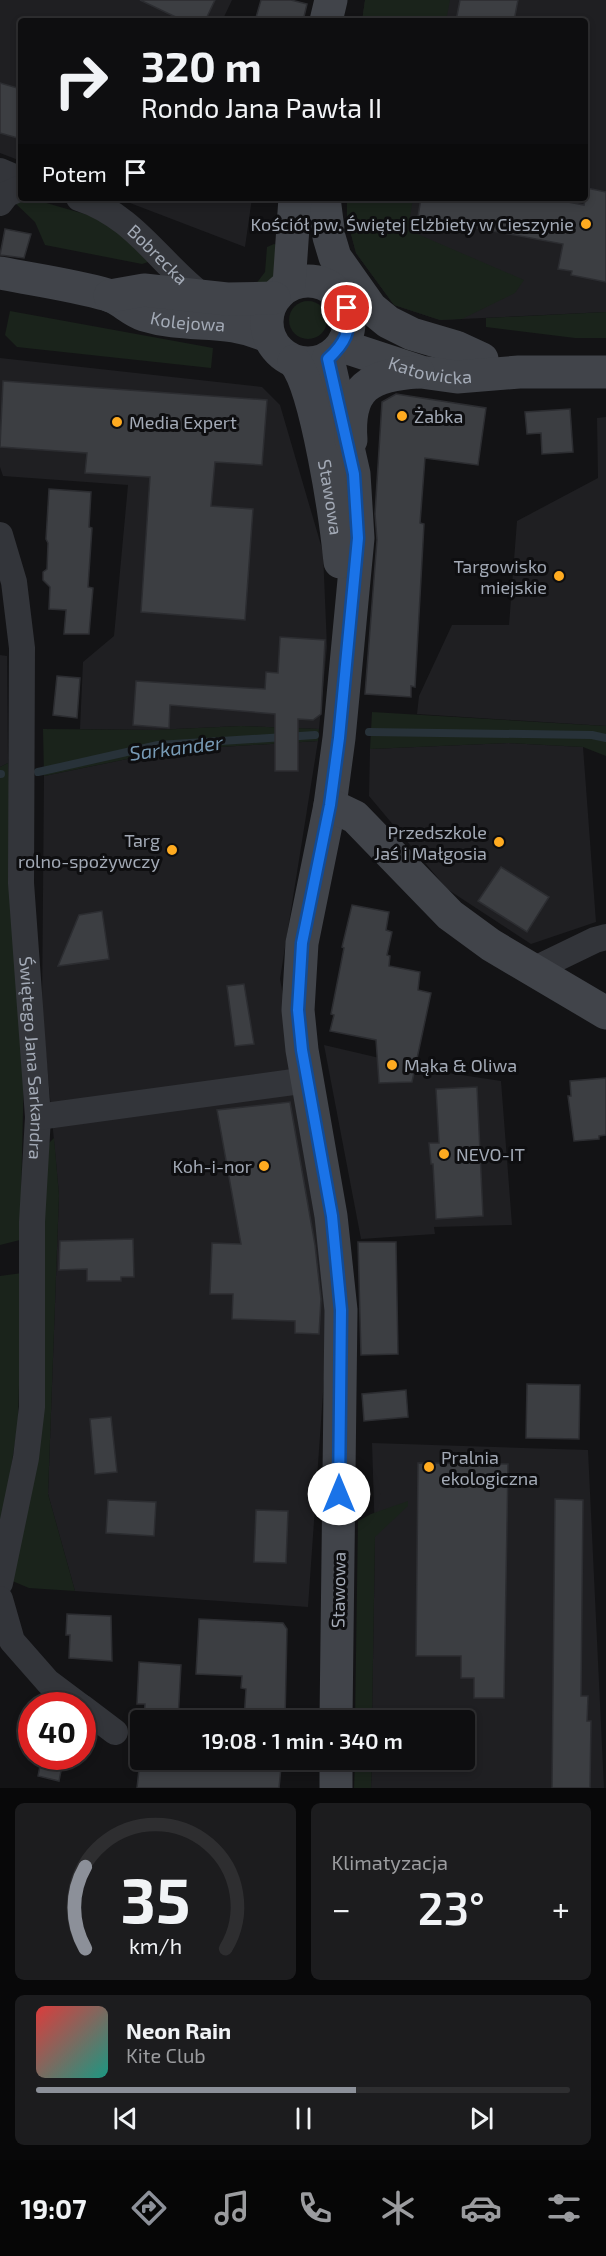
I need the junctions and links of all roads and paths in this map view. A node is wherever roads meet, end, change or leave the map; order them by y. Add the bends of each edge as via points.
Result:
1 (331, 0) edge
2 (327, 18) edge
3 (0, 171) edge
4 (18, 179) edge
5 (18, 189) edge
6 (87, 201) edge
7 (295, 201) edge
8 (318, 201) edge
9 (324, 201) edge
10 (0, 203) edge
11 (0, 273) edge
12 (293, 288) junction
13 (198, 311) junction
14 (269, 337) junction
15 (340, 342) junction
16 (482, 359) junction
17 (294, 361) junction
18 (421, 372) junction
19 (519, 372) junction
20 (606, 372) edge
21 (315, 423) junction
22 (354, 474) junction
23 (0, 535) edge
24 (346, 638) junction
25 (330, 805) junction
26 (606, 937) edge
27 (535, 969) junction
28 (606, 1013) edge
29 (308, 1080) junction
30 (38, 1117) junction
31 (0, 1583) edge
32 (0, 1599) edge
33 (62, 1692) edge
34 (336, 1710) edge
35 (96, 1717) edge
36 (115, 1732) dead end
37 (336, 1770) edge
38 (336, 1788) edge

1 - 2 street
3 - 4 street
5 - 10 street
6 - 13 street, Bobrecka via 125,221 185,283
7 - 12 street
8 - 12 street
9 - 16 street via 335,257 371,308 412,334
11 - 13 street, Kolejowa via 110,296 143,315
12 - 13 street, Kolejowa via 260,300
12 - 14 street via 267,317
12 - 15 street via 330,287 340,296 347,308
13 - 14 street, Kolejowa
13 - 21 street via 266,359 288,382
14 - 17 street via 283,356
15 - 16 street, Katowicka
15 - 17 street via 317,363
15 - 18 street, Katowicka
15 - 22 street, Stawowa
16 - 19 street, Katowicka
17 - 21 street, Stawowa via 305,381
18 - 19 street, Katowicka via 457,377
18 - 22 street via 391,374 366,384 352,410
19 - 20 street, Katowicka
21 - 24 street, Stawowa via 338,538
22 - 24 street, Stawowa via 358,538
23 - 30 street, Świętego Jana Sarkandra via 14,582 22,648 21,883
24 - 25 street, Stawowa
25 - 27 street via 355,817 450,915 491,945
25 - 29 street, Stawowa via 302,943 298,1010
26 - 27 street
27 - 28 street
29 - 30 street
29 - 34 street, Stawowa via 332,1216 341,1310
30 - 31 street, Świętego Jana Sarkandra via 32,1222 32,1407 26,1458
32 - 33 street via 12,1641
35 - 36 street
37 - 38 street

